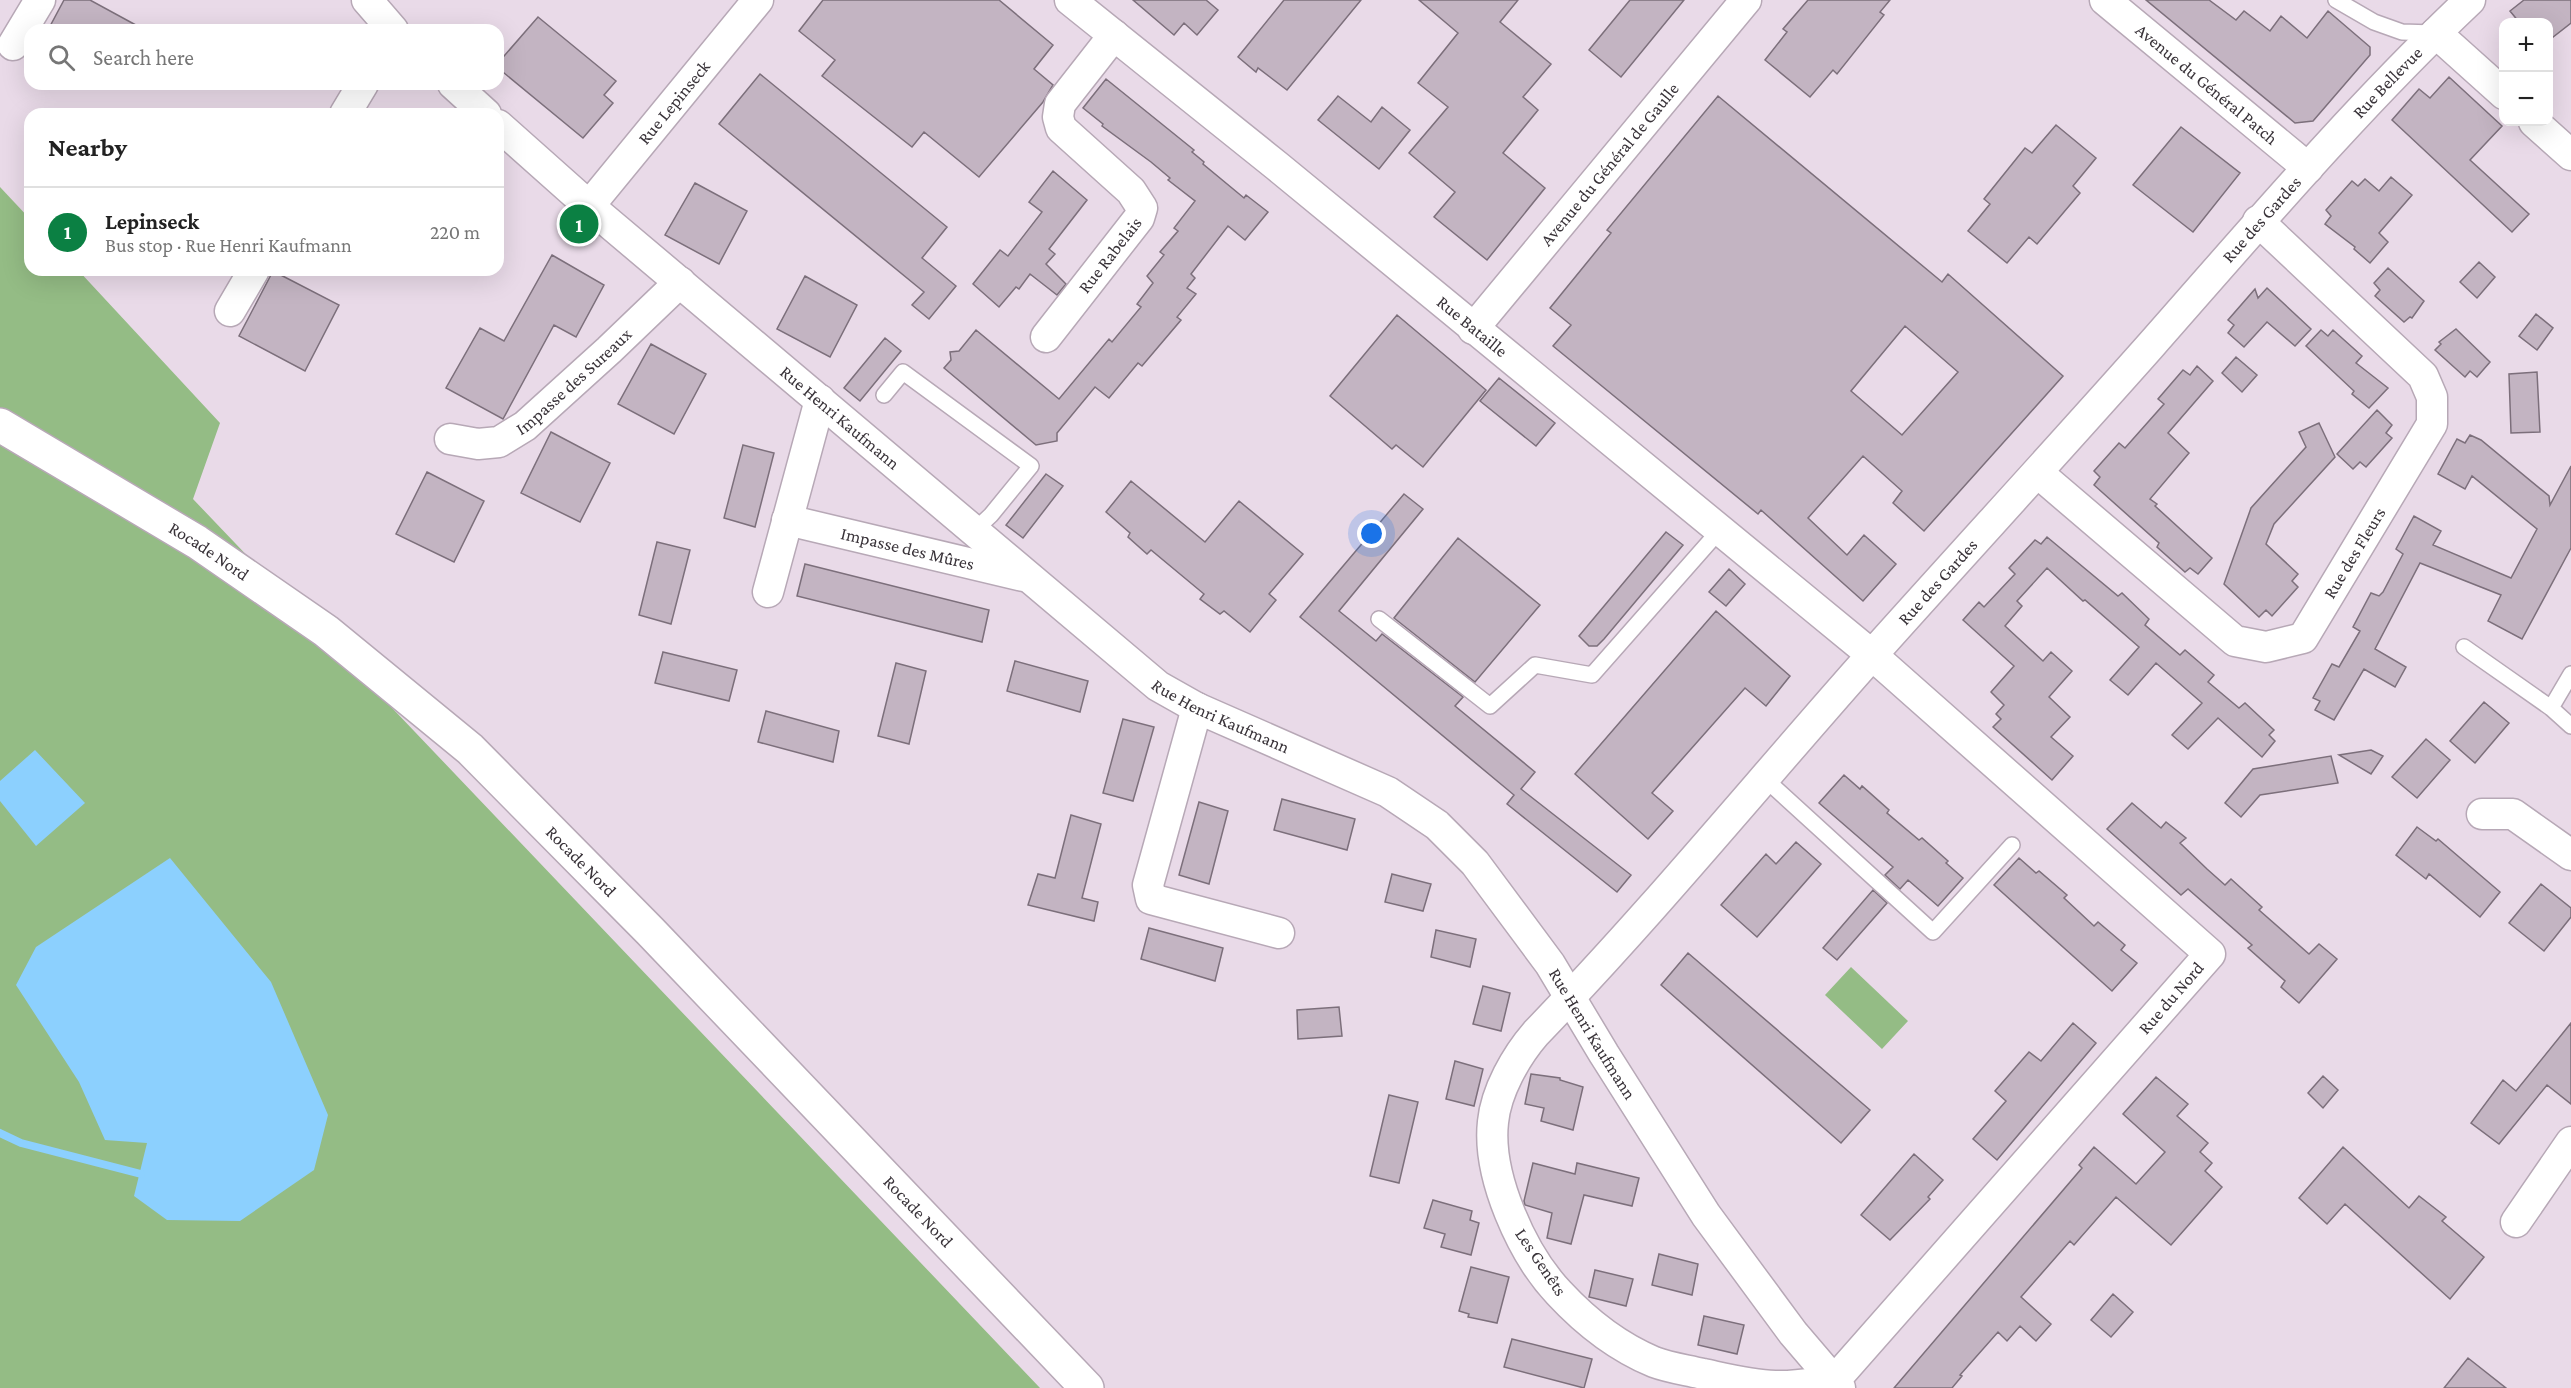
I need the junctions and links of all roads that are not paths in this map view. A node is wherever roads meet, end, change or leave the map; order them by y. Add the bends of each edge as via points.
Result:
1 (40, 0) edge
2 (367, 0) edge
3 (759, 0) edge
4 (1070, 0) edge
5 (1746, 0) edge
6 (2105, 0) edge
7 (2336, 0) edge
8 (2470, 0) edge
9 (26, 24) edge
10 (388, 24) edge
11 (24, 27) edge
12 (2436, 33) junction
13 (1114, 35) junction
14 (13, 45) dead end
15 (359, 90) edge
16 (460, 90) edge
17 (2499, 90) edge
18 (349, 108) edge
19 (479, 108) edge
20 (2538, 126) edge
21 (504, 130) edge
22 (2571, 155) edge
23 (2308, 168) junction
24 (589, 206) junction
25 (2258, 221) junction
26 (250, 276) edge
27 (680, 282) junction
28 (230, 311) dead end
29 (1473, 328) junction
30 (1046, 337) dead end
31 (884, 395) dead end
32 (820, 400) junction
33 (0, 425) edge
34 (450, 439) dead end
35 (2038, 473) junction
36 (787, 520) junction
37 (974, 531) junction
38 (1719, 531) junction
39 (1029, 577) junction
40 (768, 592) dead end
41 (1379, 619) dead end
42 (2464, 647) dead end
43 (1872, 655) junction
44 (2571, 674) edge
45 (1197, 708) junction
46 (2551, 708) junction
47 (2571, 726) edge
48 (1764, 778) junction
49 (2482, 814) dead end
50 (2012, 845) dead end
51 (2571, 855) edge
52 (1279, 933) dead end
53 (1571, 998) junction
54 (2571, 1142) edge
55 (2516, 1222) dead end
56 (1837, 1385) edge
57 (1087, 1388) edge

1 - 9 street
2 - 10 street
3 - 24 street, Rue Lepinseck
4 - 13 street, Rue Bataille
5 - 29 street, Avenue du Général de Gaulle
6 - 23 street, Avenue du Général Patch
7 - 12 lane via 2374,22 2402,32
8 - 12 street, Rue Bellevue
11 - 14 street
12 - 17 street
12 - 23 street, Rue Bellevue
13 - 29 street, Rue Bataille
13 - 30 street, Rue Rabelais via 1060,104 1058,117 1061,128 1131,191 1142,208 1139,218
15 - 18 street
16 - 19 street
20 - 22 street
21 - 24 street, Rue Henri Kaufmann
23 - 25 street, Rue des Gardes
24 - 27 street, Rue Henri Kaufmann
25 - 35 street, Rue des Gardes
25 - 35 street, Rue des Fleurs via 2424,376 2432,397 2432,424 2303,638 2266,647 2235,641
26 - 28 street
27 - 32 street, Rue Henri Kaufmann
27 - 34 street, Impasse des Sureaux via 525,426 499,442 478,444
29 - 38 street, Rue Bataille
31 - 37 lane via 903,372 1031,466
32 - 36 street
32 - 37 street, Rue Henri Kaufmann
33 - 57 main road, Rocade Nord via 197,542 317,624 470,749 650,931
35 - 43 street, Rue des Gardes
36 - 39 street, Impasse des Mûres
36 - 40 street
37 - 39 street, Rue Henri Kaufmann
38 - 41 lane via 1592,675 1535,665 1490,706
38 - 43 street, Rue Bataille
39 - 45 street, Rue Henri Kaufmann via 1158,686
42 - 46 lane
43 - 48 street, Rue des Gardes
43 - 56 street, Rue du Nord via 2210,954
44 - 46 lane
45 - 52 street via 1148,885 1151,899
45 - 53 street, Rue Henri Kaufmann via 1388,792 1437,825 1475,862
46 - 47 lane
48 - 50 lane via 1933,932
48 - 53 street, Rue des Gardes
49 - 51 street via 2513,814
53 - 56 street, Rue Henri Kaufmann via 1712,1222 1792,1333
53 - 56 street, Les Genêts via 1522,1049 1493,1121 1500,1181 1511,1215 1539,1266 1557,1292 1607,1336 1656,1362 1754,1384
54 - 55 street

